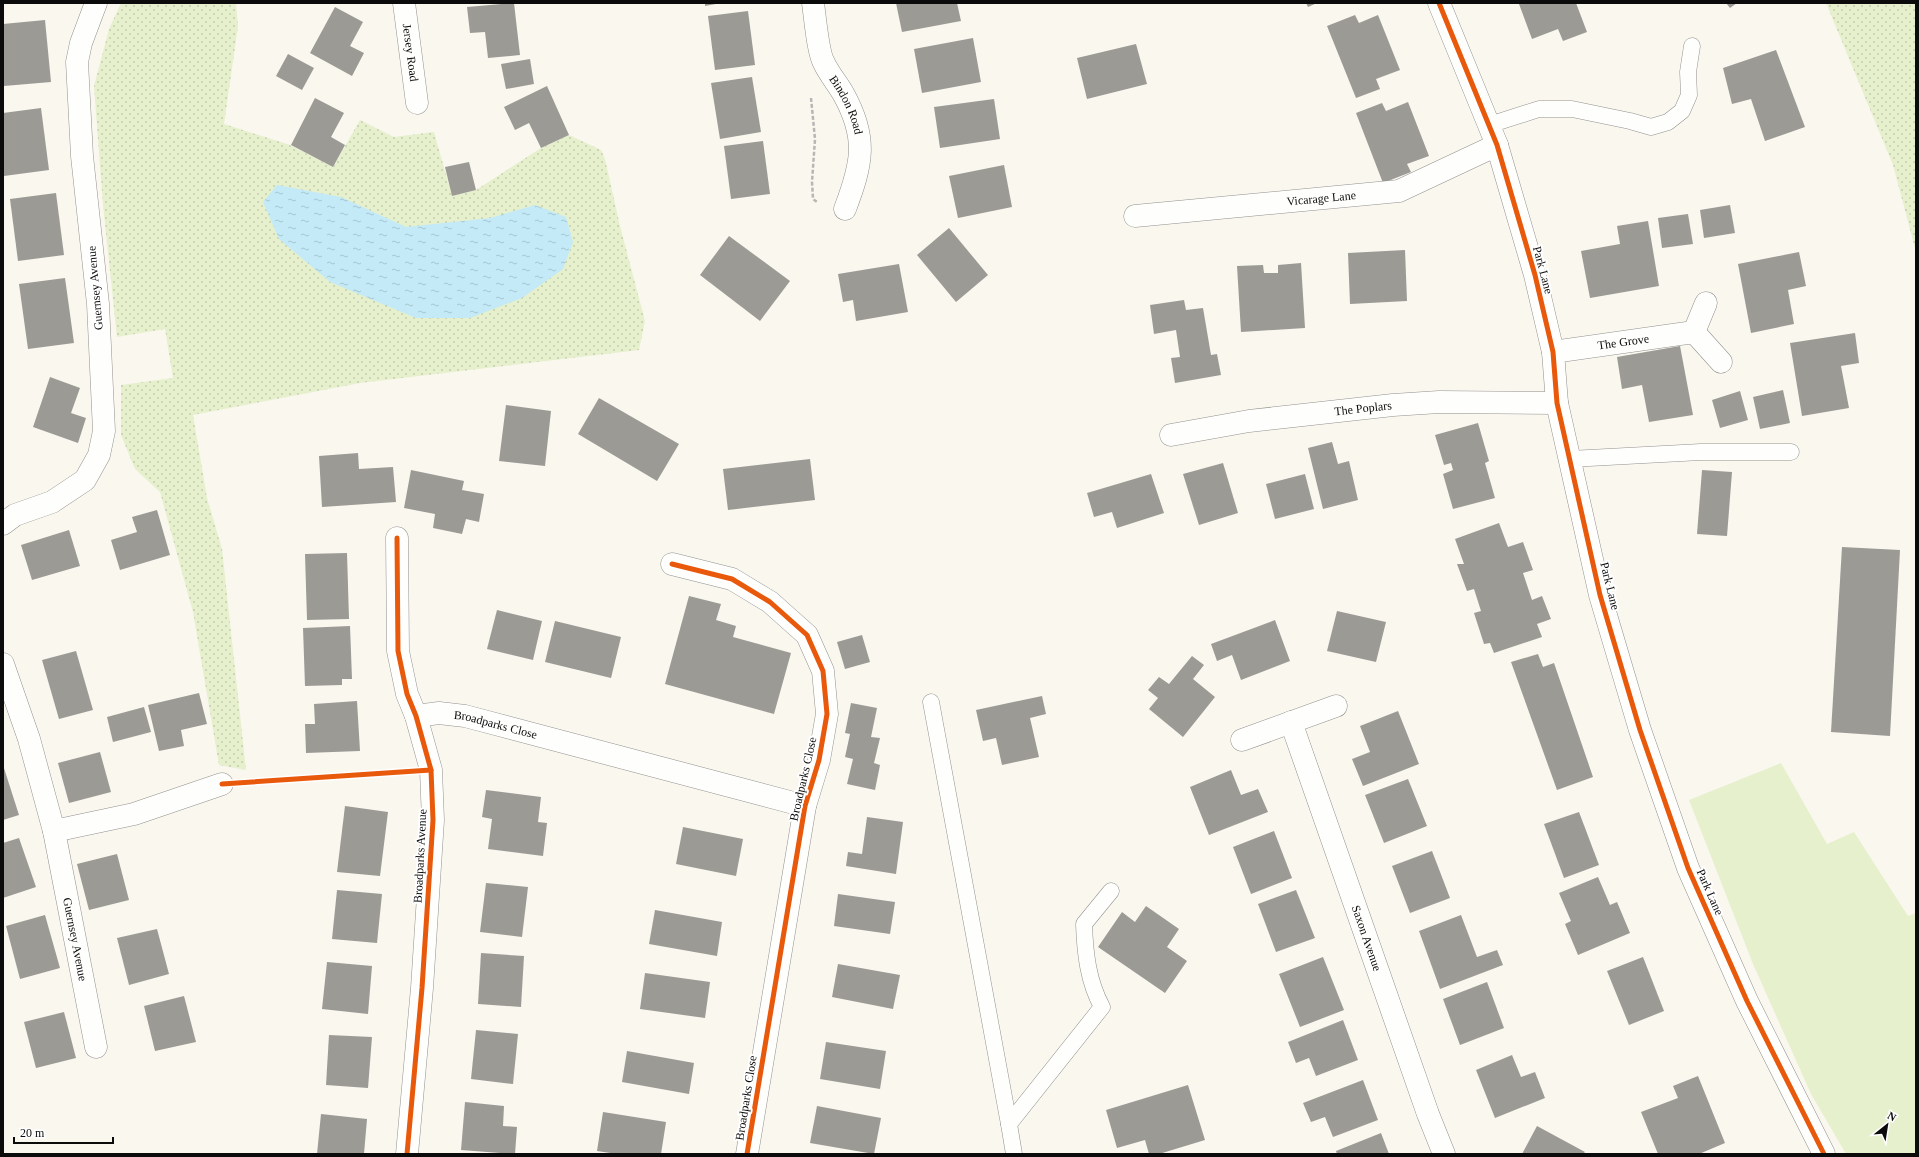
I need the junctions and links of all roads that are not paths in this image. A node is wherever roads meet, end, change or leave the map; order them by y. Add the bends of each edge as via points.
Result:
1 (96, 3) edge
2 (404, 3) edge
3 (813, 3) edge
4 (1439, 3) edge
5 (1692, 46) dead end
6 (417, 102) dead end
7 (1489, 125) junction
8 (1497, 145) junction
9 (845, 209) road end
10 (1135, 216) dead end
11 (1706, 303) dead end
12 (1694, 332) junction
13 (1553, 352) junction
14 (1721, 362) dead end
15 (1557, 403) junction
16 (1171, 435) dead end
17 (1791, 452) dead end
18 (1570, 459) junction
19 (3, 524) edge
20 (397, 538) dead end
21 (672, 564) dead end
22 (3, 664) edge
23 (931, 702) dead end
24 (1336, 706) dead end
25 (416, 716) junction
26 (1291, 722) junction
27 (1242, 740) dead end
28 (222, 784) road end
29 (805, 806) junction
30 (54, 831) junction
31 (1111, 891) dead end
32 (96, 1047) dead end
33 (1009, 1124) junction
34 (407, 1154) edge
35 (747, 1154) edge
36 (1014, 1154) edge
37 (1444, 1154) edge
38 (1824, 1154) edge

1 - 19 street, Guernsey Avenue via 81,43 77,62 82,156 98,304 104,431 99,455 85,480 52,502 15,515
2 - 6 street, Jersey Road
3 - 9 street, Bindon Road via 823,62 844,96 858,128 861,145 857,178
4 - 7 street, Park Lane
5 - 7 lane via 1688,72 1689,95 1682,112 1668,122 1651,127 1572,109 1539,108
7 - 8 street, Park Lane
8 - 10 street, Vicarage Lane via 1399,191
8 - 13 street, Park Lane via 1535,275
11 - 12 street
12 - 13 street, The Grove
12 - 14 street
13 - 15 street, Park Lane
15 - 16 street, The Poplars via 1439,402 1393,405 1249,421
15 - 18 street, Park Lane
17 - 18 lane via 1700,452
18 - 38 street, Park Lane via 1600,595 1640,730 1688,868 1747,1000
20 - 25 street, Broadparks Avenue via 398,651 407,694
21 - 29 street, Broadparks Close via 732,579 770,602 807,635 824,671 827,714 820,760
22 - 30 street, Guernsey Avenue via 29,739
23 - 33 lane
24 - 26 street
25 - 29 street, Broadparks Close via 439,713 465,716
25 - 34 street, Broadparks Avenue via 430,770 434,820
26 - 27 street
26 - 37 street, Saxon Avenue
28 - 30 street via 134,814
29 - 35 street, Broadparks Close
30 - 32 street, Guernsey Avenue
31 - 33 lane via 1084,924 1085,950 1092,985 1102,1007
33 - 36 lane

